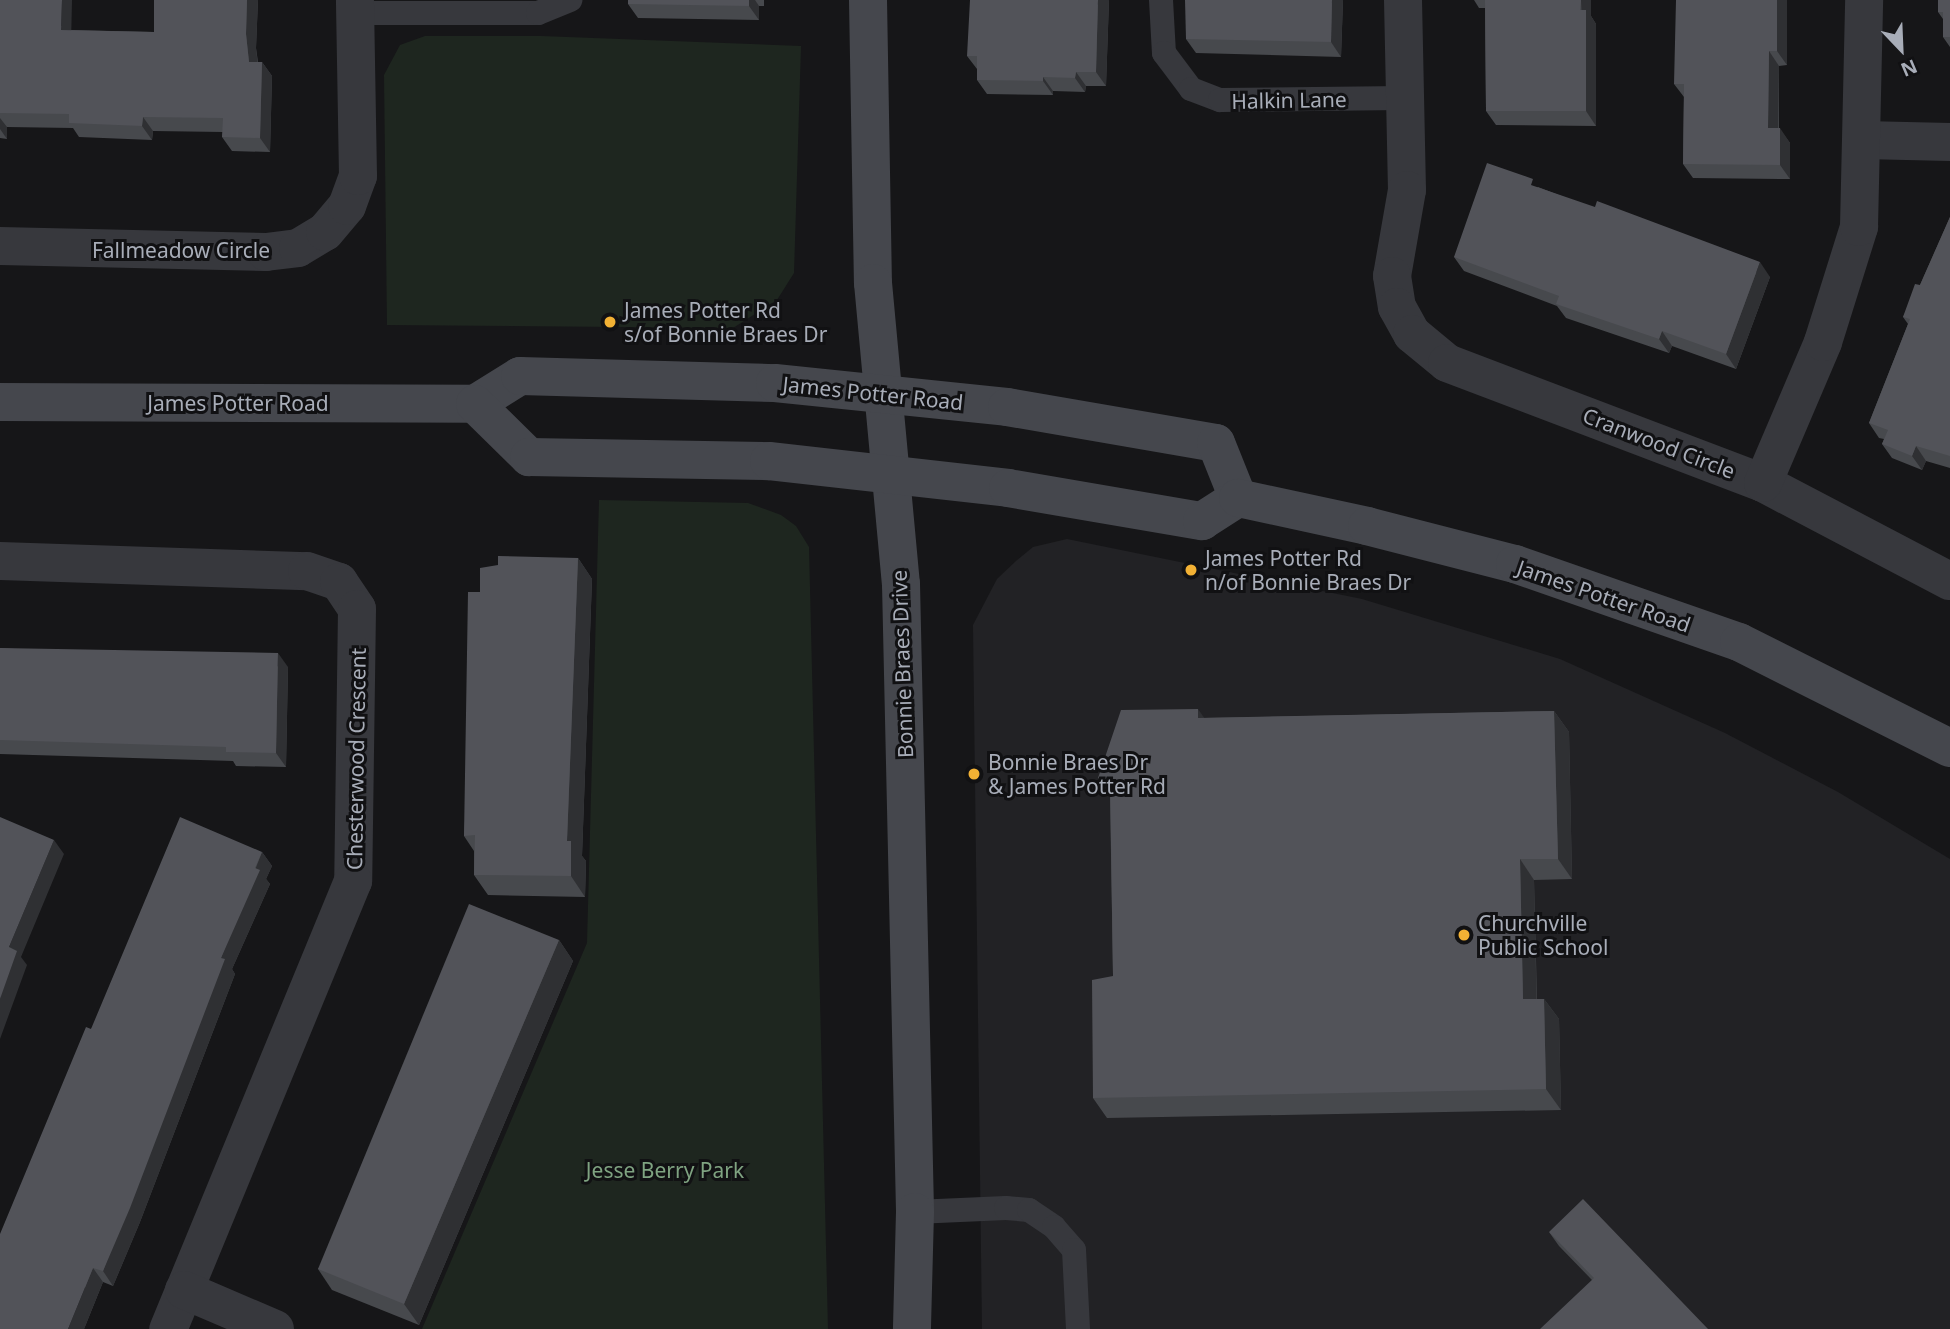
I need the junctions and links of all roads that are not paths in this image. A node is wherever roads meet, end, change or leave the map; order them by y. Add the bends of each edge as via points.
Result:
1 (570, 0) edge
2 (868, 0) edge
3 (1161, 0) edge
4 (1403, 0) edge
5 (1864, 0) edge
6 (355, 6) edge
7 (1403, 98) junction
8 (1863, 140) junction
9 (1950, 142) edge
10 (0, 246) edge
11 (883, 394) junction
12 (0, 402) edge
13 (475, 404) junction
14 (891, 475) junction
15 (1763, 483) junction
16 (1238, 498) junction
17 (0, 561) edge
18 (1950, 581) edge
19 (1950, 748) edge
20 (915, 1212) junction
21 (184, 1290) junction
22 (168, 1329) edge
23 (275, 1329) edge
24 (912, 1329) edge
25 (1077, 1329) edge

1 - 6 lane via 538,13
2 - 11 main road, Bonnie Braes Drive via 873,283
3 - 7 lane, Halkin Lane via 1164,53 1191,89 1220,100
4 - 7 street, Cranwood Circle
5 - 8 street, Cranwood Circle
6 - 10 street, Fallmeadow Circle via 358,176 347,206 325,232 298,248 266,252
7 - 15 street, Cranwood Circle via 1407,190 1392,276 1397,307 1412,334 1447,363
8 - 9 street
8 - 15 street, Cranwood Circle via 1863,195 1853,253 1823,342
11 - 13 main road, James Potter Road via 775,383 520,376
11 - 14 main road, Bonnie Braes Drive
11 - 16 main road, James Potter Road via 1007,407 1216,443
12 - 13 main road, James Potter Road
13 - 14 main road via 529,457 769,461
14 - 16 main road via 1008,488 1202,521
14 - 20 main road, Bonnie Braes Drive via 901,584
15 - 18 street
16 - 19 main road, James Potter Road via 1515,565 1739,642
17 - 21 street, Chesterwood Crescent via 307,571 339,582 357,609 353,881
20 - 24 main road, Bonnie Braes Drive
20 - 25 lane via 1028,1210 1054,1227 1074,1250
21 - 22 street, Chesterwood Crescent
21 - 23 street

